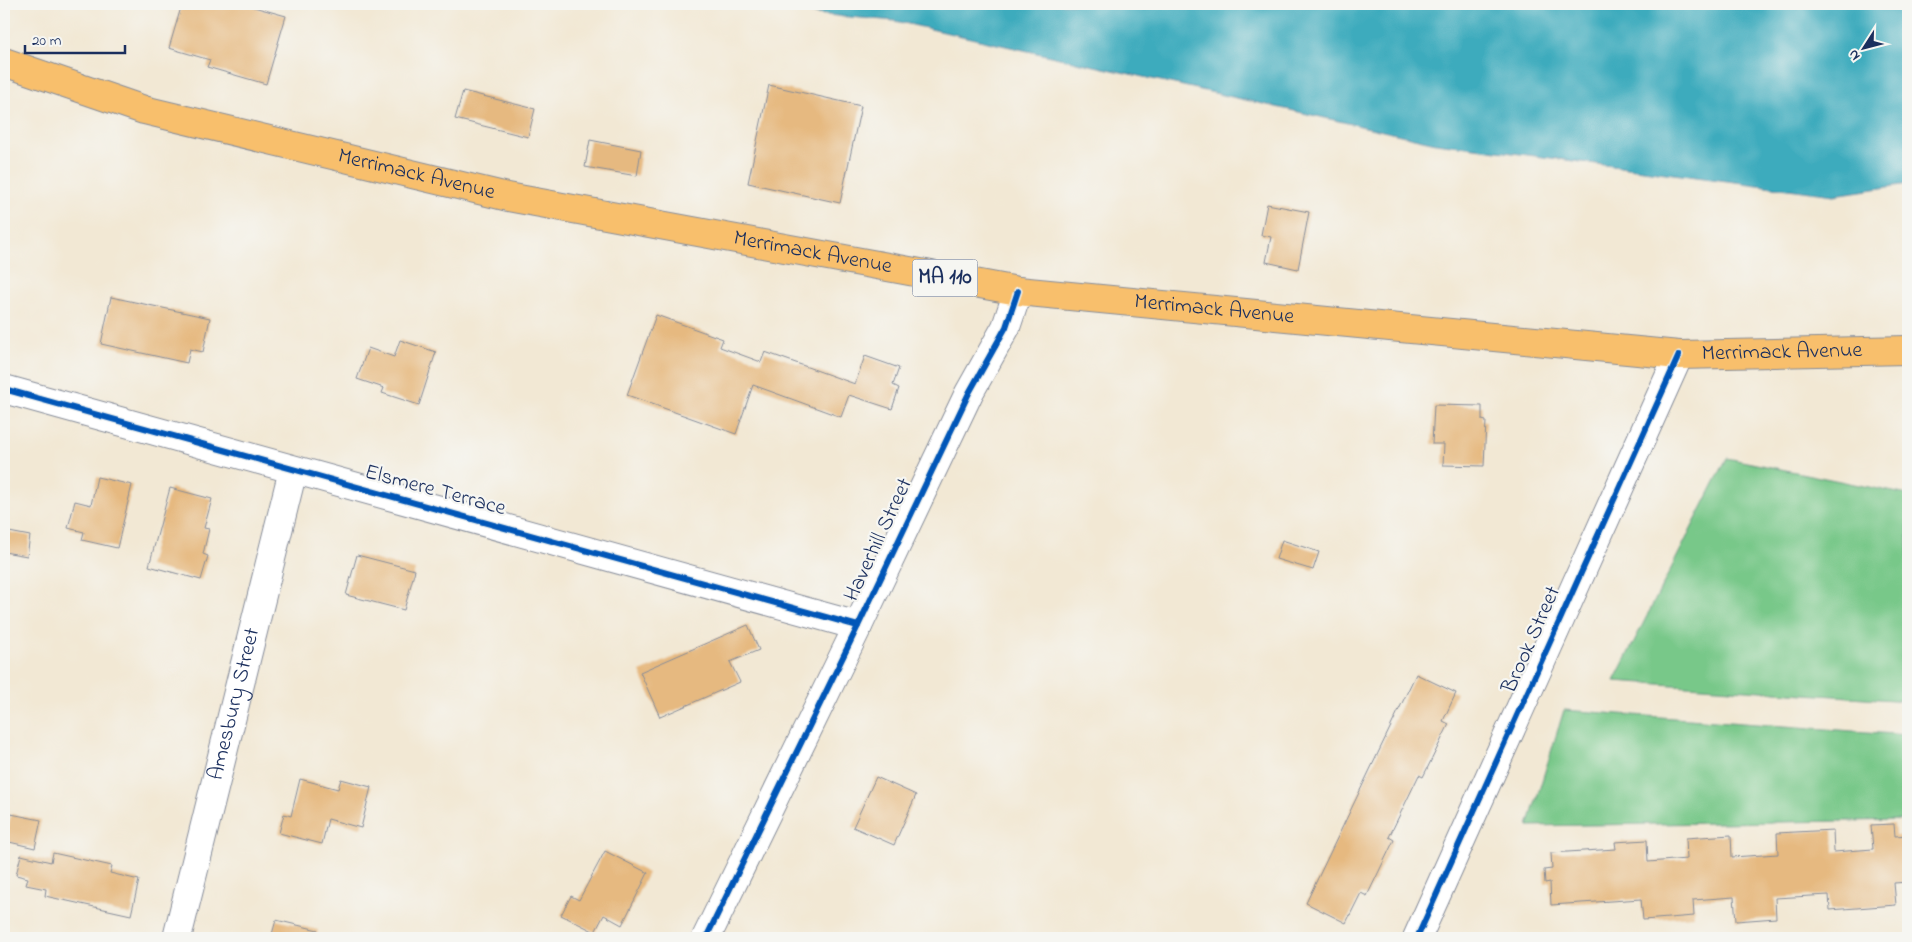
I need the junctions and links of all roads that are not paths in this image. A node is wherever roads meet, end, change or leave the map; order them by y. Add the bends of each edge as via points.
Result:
1 (4, 62) edge
2 (1018, 291) junction
3 (1908, 350) edge
4 (1679, 355) junction
5 (4, 389) edge
6 (293, 470) junction
7 (858, 626) junction
8 (177, 938) edge
9 (706, 938) edge
10 (1417, 938) edge

1 - 2 main road, Merrimack Avenue / MA 110 via 144,110 508,197
2 - 4 main road, Merrimack Avenue / MA 110
2 - 7 street, Haverhill Street via 1006,328 969,393
3 - 4 main road, Merrimack Avenue / MA 110
4 - 10 street, Brook Street
5 - 6 street, Elsmere Terrace
6 - 7 street, Elsmere Terrace
6 - 8 street, Amesbury Street
7 - 9 street, Haverhill Street

